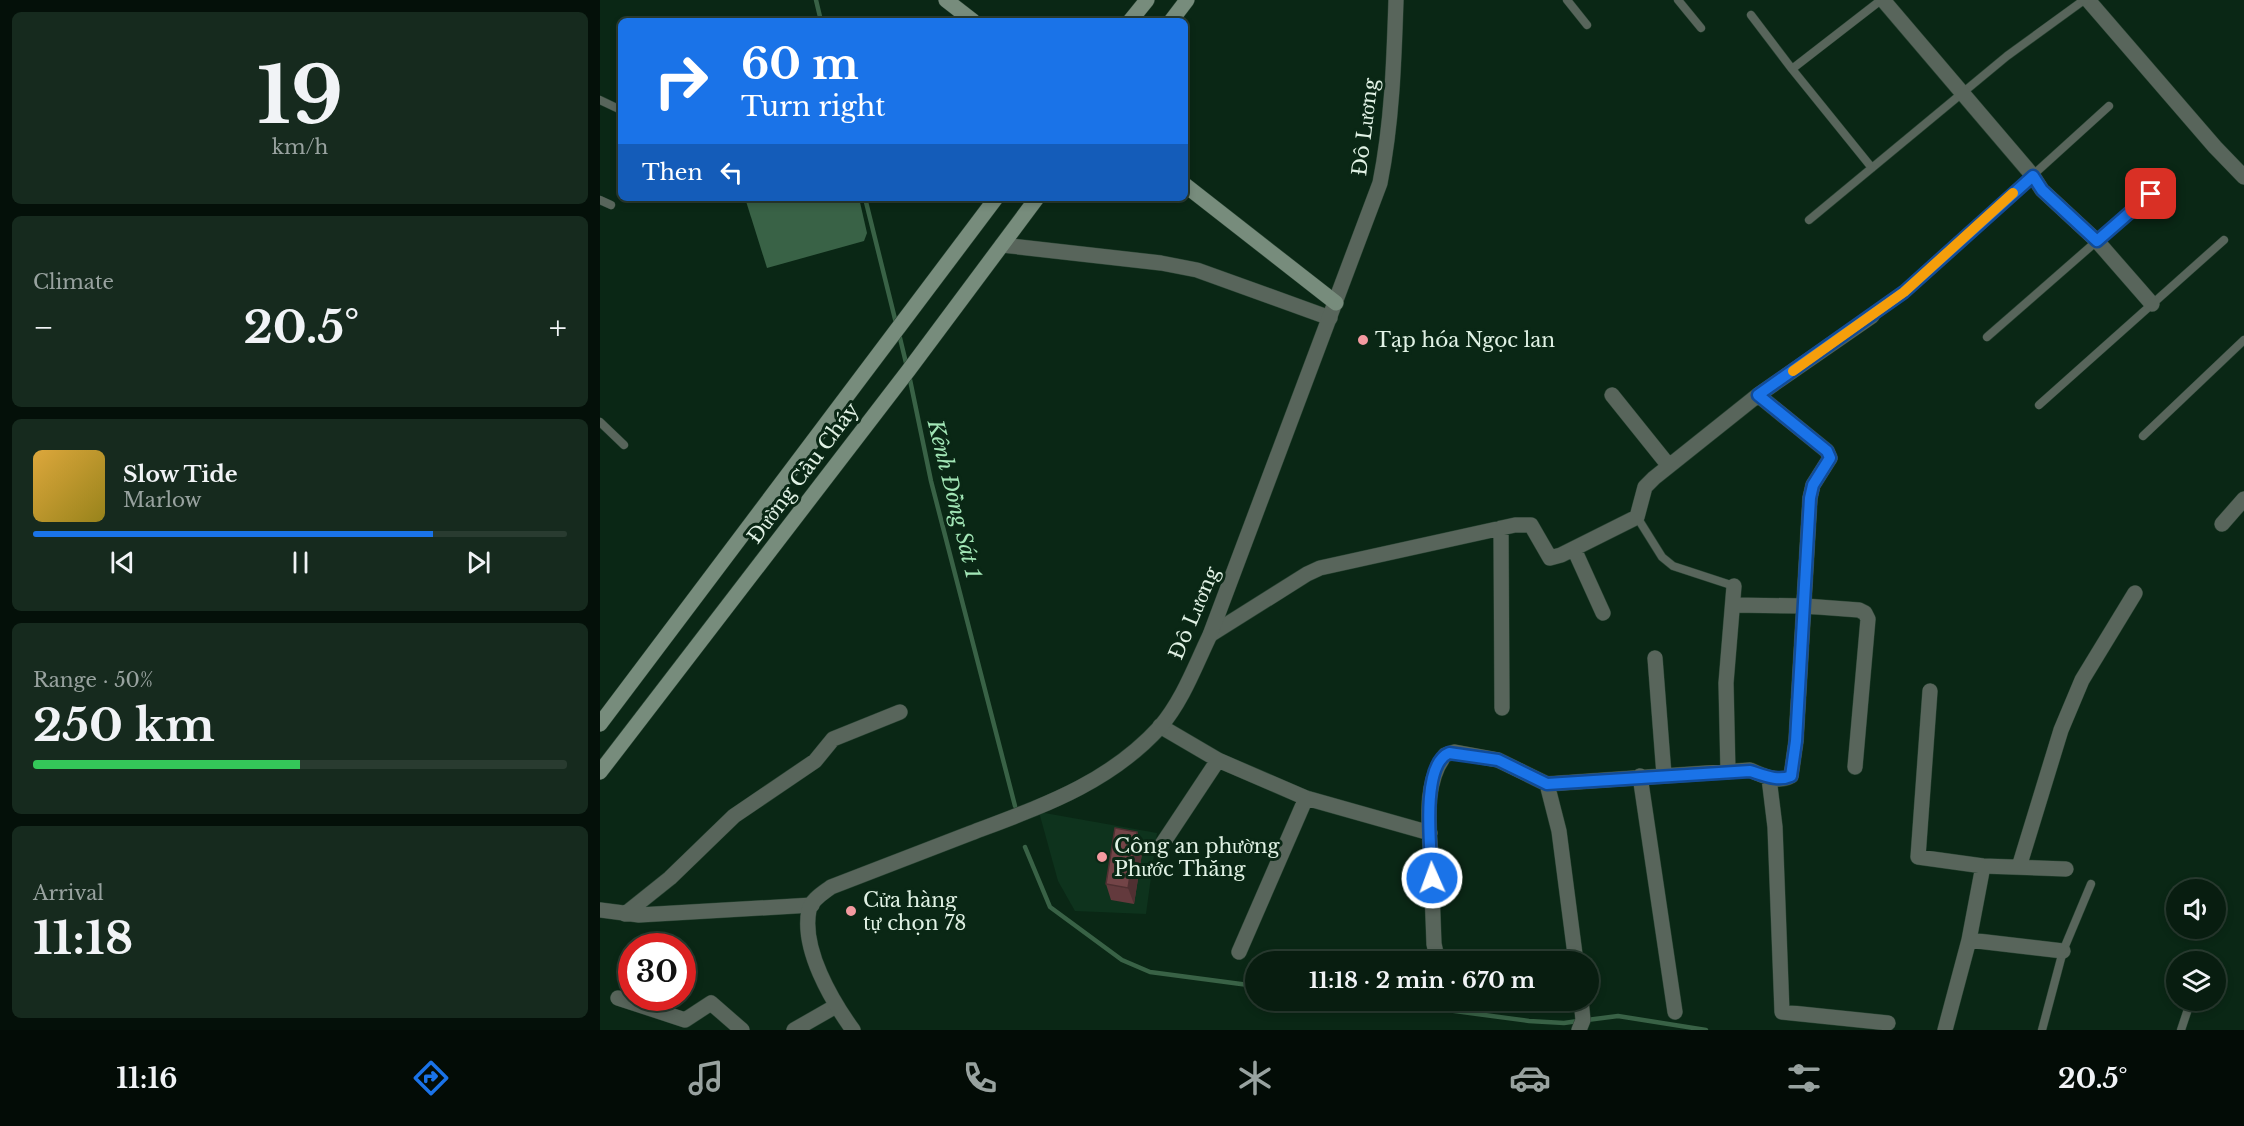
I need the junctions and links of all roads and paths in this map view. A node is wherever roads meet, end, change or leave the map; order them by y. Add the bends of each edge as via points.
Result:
1 (946, 0) edge
2 (1147, 0) edge
3 (1187, 0) edge
4 (1396, 0) edge
5 (1567, 0) edge
6 (1678, 0) edge
7 (1882, 0) edge
8 (2084, 0) edge
9 (2088, 0) edge
10 (1751, 15) dead end
11 (969, 18) edge
12 (1132, 18) edge
13 (1173, 18) edge
14 (1587, 25) dead end
15 (1701, 28) dead end
16 (1792, 69) junction
17 (1963, 94) junction
18 (600, 100) edge
19 (2109, 105) dead end
20 (618, 109) edge
21 (1872, 168) junction
22 (2033, 176) junction
23 (2244, 177) edge
24 (2169, 178) dead end
25 (1188, 187) edge
26 (600, 200) edge
27 (994, 201) edge
28 (1035, 201) edge
29 (611, 205) dead end
30 (1809, 220) dead end
31 (2224, 240) dead end
32 (2097, 241) junction
33 (1002, 245) junction
34 (1336, 303) junction
35 (2152, 304) junction
36 (1872, 316) joint
37 (1330, 318) junction
38 (1987, 337) dead end
39 (2244, 340) edge
40 (1612, 395) dead end
41 (1758, 395) junction
42 (2039, 405) dead end
43 (600, 422) edge
44 (2143, 436) dead end
45 (624, 445) dead end
46 (1669, 466) junction
47 (2244, 499) edge
48 (1637, 517) junction
49 (2222, 524) dead end
50 (1501, 528) junction
51 (1574, 549) junction
52 (1734, 586) joint
53 (2135, 593) dead end
54 (1733, 605) junction
55 (1805, 606) junction
56 (1603, 614) dead end
57 (1210, 635) junction
58 (1655, 658) dead end
59 (1930, 691) dead end
60 (1502, 708) dead end
61 (900, 712) dead end
62 (600, 724) edge
63 (1160, 726) junction
64 (1218, 760) junction
65 (1855, 767) dead end
66 (600, 772) edge
67 (1728, 772) junction
68 (1664, 775) junction
69 (1640, 776) junction
70 (1769, 778) junction
71 (1547, 784) junction
72 (1306, 798) junction
73 (1430, 833) junction
74 (1161, 846) dead end
75 (1983, 866) junction
76 (2019, 867) junction
77 (2066, 869) dead end
78 (2091, 884) dead end
79 (812, 905) junction
80 (600, 910) edge
81 (625, 914) junction
82 (1969, 940) junction
83 (1436, 951) edge
84 (1575, 951) edge
85 (2063, 951) junction
86 (1239, 952) dead end
87 (836, 1006) junction
88 (658, 1011) edge
89 (1582, 1011) edge
90 (2187, 1011) edge
91 (1675, 1012) dead end
92 (1888, 1023) dead end
93 (742, 1030) edge
94 (794, 1030) edge
95 (853, 1030) edge
96 (1579, 1030) edge
97 (1945, 1030) edge
98 (2042, 1030) edge
99 (2181, 1030) edge

1 - 11 main road
2 - 12 main road
3 - 13 main road
4 - 34 street, Đô Lương via 1387,151 1380,183
5 - 14 lane
6 - 15 lane
7 - 16 lane
7 - 17 street
8 - 17 lane via 2007,56
9 - 23 street
10 - 16 lane
16 - 21 lane
17 - 21 lane
17 - 22 street
18 - 20 lane
19 - 22 lane
21 - 30 lane
22 - 32 street via 2042,190
22 - 36 lane
24 - 32 lane
25 - 34 main road
26 - 29 lane
27 - 62 main road, Đường Cầu Cháy
28 - 33 main road, Đường Cầu Cháy
31 - 35 lane
32 - 35 street
32 - 38 lane
33 - 37 street via 1197,270
33 - 66 main road, Đường Cầu Cháy
34 - 37 street, Đô Lương
35 - 42 lane
36 - 41 street
37 - 57 street, Đô Lương
39 - 44 lane
40 - 46 street
41 - 46 street
41 - 55 street via 1830,455 1810,498
43 - 45 lane
46 - 48 street via 1645,487
47 - 49 street
48 - 51 street
48 - 52 lane via 1662,557 1673,566
50 - 51 street via 1531,525 1550,558
50 - 57 street via 1320,568
50 - 60 street
51 - 56 street
52 - 54 street
53 - 76 street via 2082,680 2061,730
54 - 55 street
54 - 67 street via 1726,683
55 - 65 street via 1859,610 1867,616
55 - 70 street via 1793,772 1788,778
57 - 63 street, Đô Lương via 1179,700
58 - 68 street
59 - 75 street via 1918,857
61 - 81 street via 833,739 814,761 734,816 670,878
63 - 64 street
63 - 79 street, Đô Lương via 1132,755 1082,788 831,887
64 - 72 street
64 - 74 street
67 - 68 street
67 - 70 street via 1750,771
68 - 69 street
69 - 71 street
69 - 91 street
70 - 92 street via 1775,827 1782,1012
71 - 73 street via 1498,760 1454,752 1445,755 1431,787
71 - 84 street via 1559,831
72 - 73 street
72 - 86 street
73 - 83 street
75 - 76 street
75 - 82 street
76 - 77 street
78 - 85 lane
79 - 81 street
79 - 87 street via 808,933
80 - 81 street
82 - 85 street
82 - 97 street
85 - 98 lane
87 - 94 street
87 - 95 street
88 - 93 street via 685,1020 711,1003
89 - 96 street
90 - 99 lane

